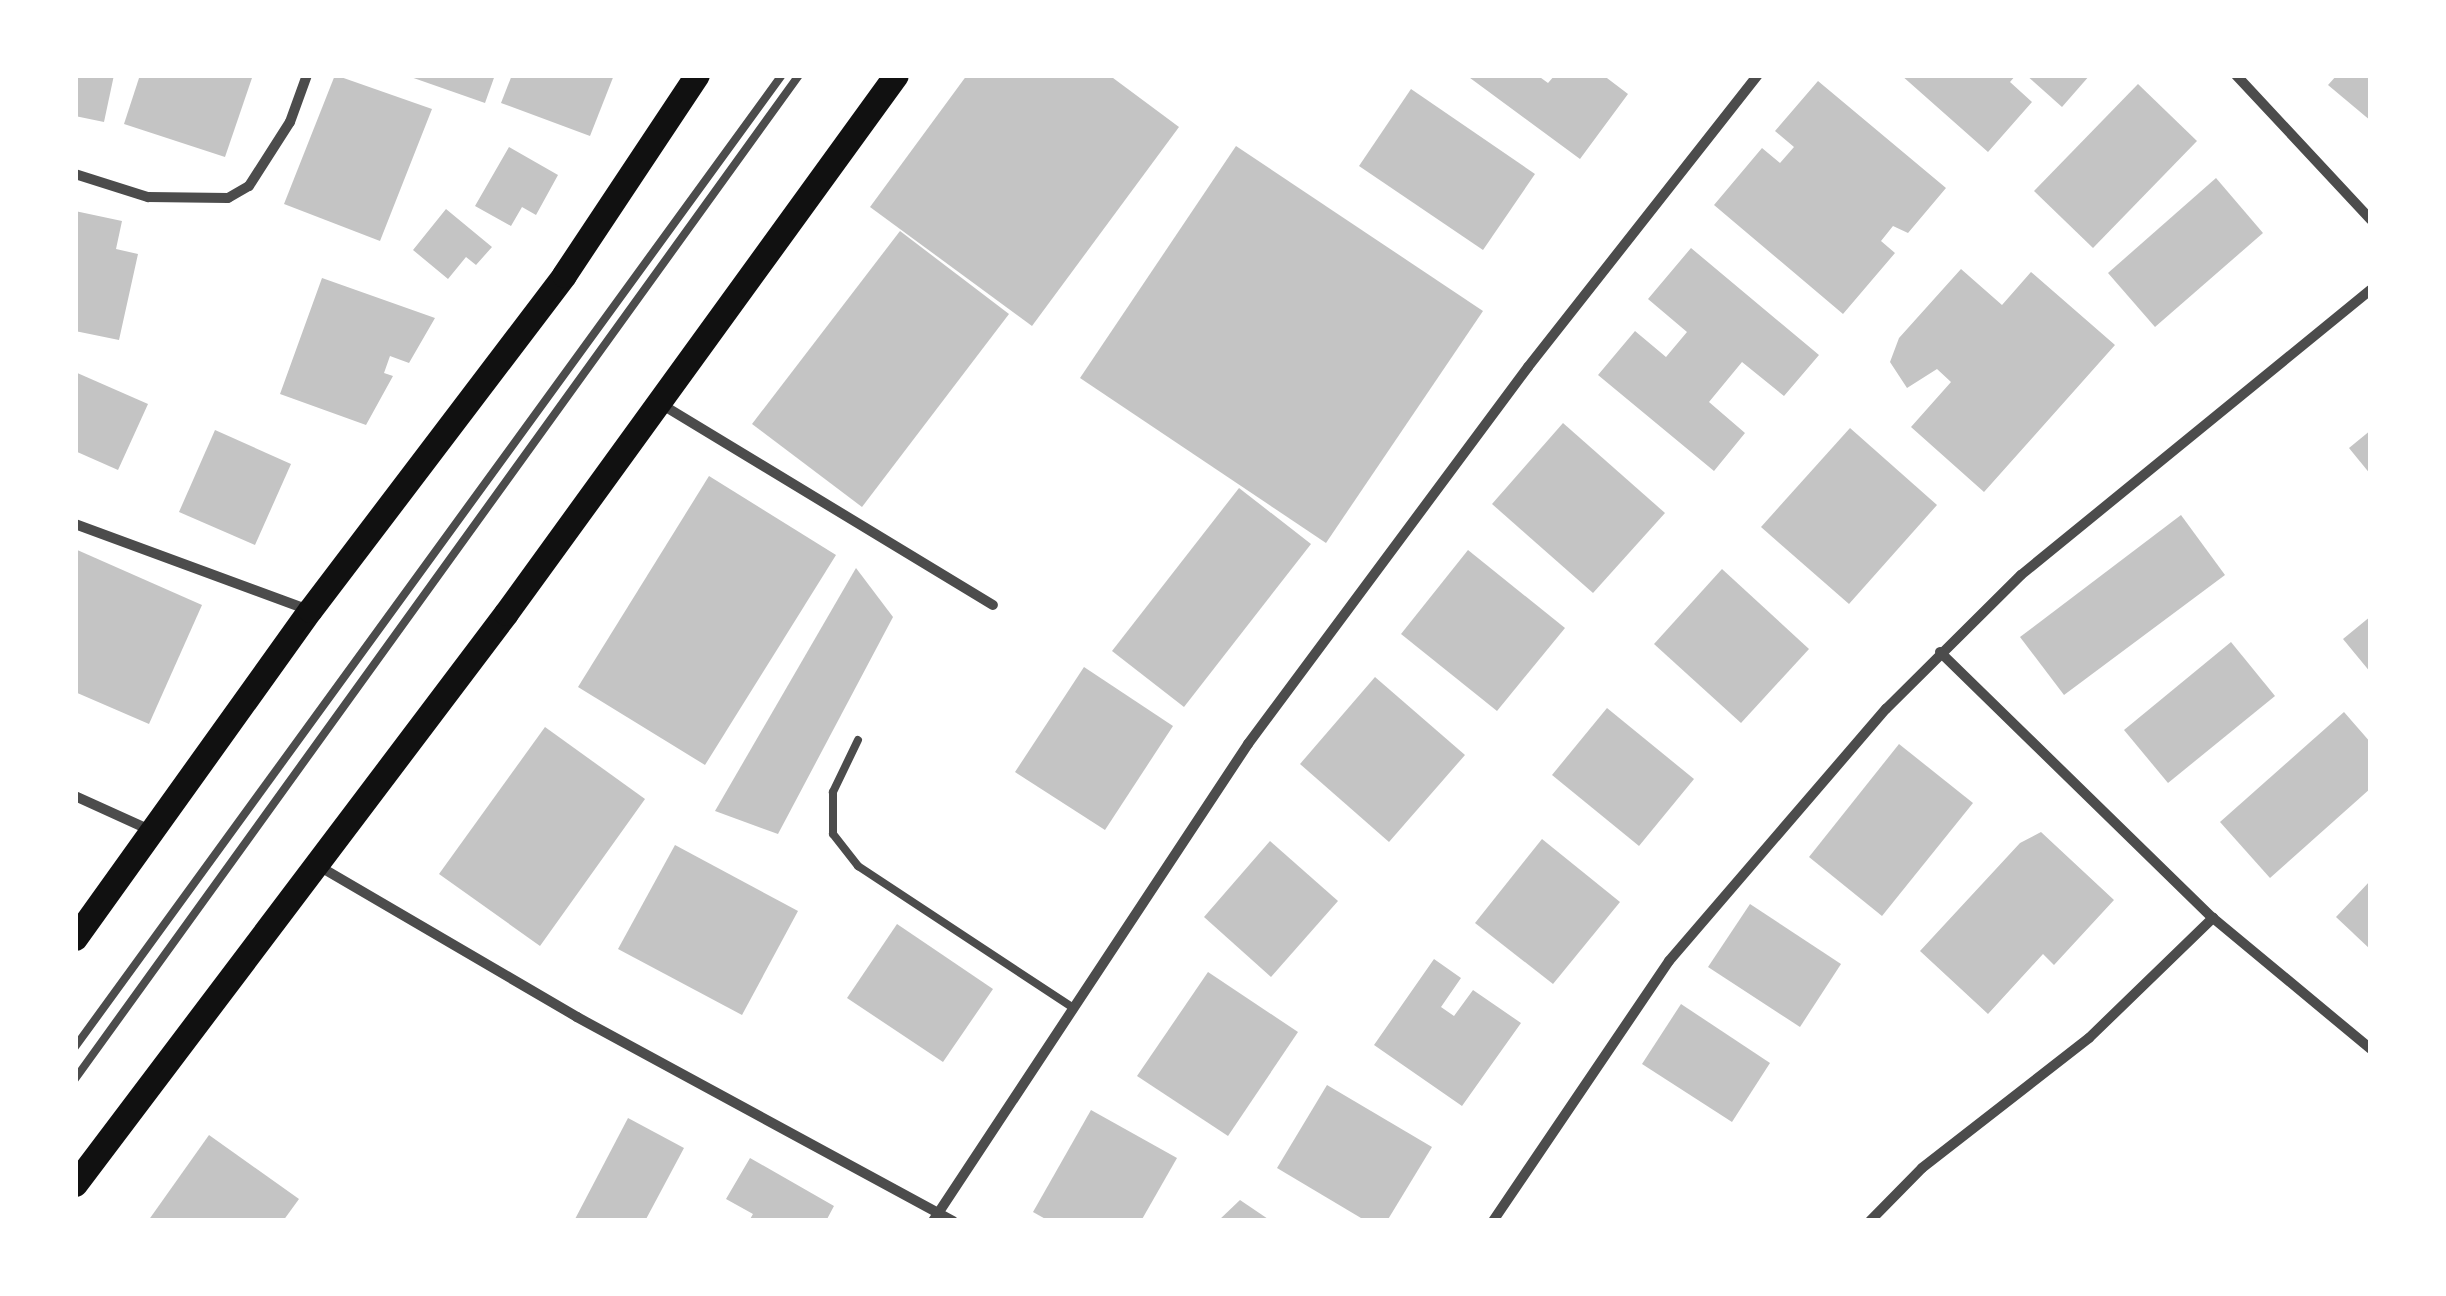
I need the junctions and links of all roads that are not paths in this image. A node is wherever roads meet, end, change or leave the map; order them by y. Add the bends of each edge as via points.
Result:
1 (308, 75) edge
2 (697, 75) edge
3 (782, 75) edge
4 (799, 75) edge
5 (896, 75) edge
6 (1758, 75) edge
7 (2236, 75) edge
8 (75, 174) edge
9 (2371, 220) edge
10 (2371, 290) edge
11 (656, 402) junction
12 (75, 524) edge
13 (993, 605) dead end
14 (310, 610) junction
15 (1940, 652) junction
16 (858, 740) dead end
17 (75, 796) edge
18 (153, 831) junction
19 (317, 865) junction
20 (2213, 918) junction
21 (75, 938) edge
22 (1072, 1007) junction
23 (75, 1046) edge
24 (2371, 1049) edge
25 (75, 1079) edge
26 (75, 1184) edge
27 (935, 1217) edge
28 (953, 1221) edge
29 (1493, 1221) edge
30 (1870, 1221) edge

1 - 8 street via 290,122 250,186 228,198 148,197
2 - 14 main road via 564,274
3 - 23 lane
4 - 25 lane
5 - 11 main road
6 - 22 street via 1528,366 1248,744
7 - 9 street
10 - 15 street via 2078,526
11 - 13 street
11 - 19 main road
12 - 14 street
14 - 18 main road
15 - 20 street
15 - 29 street via 1669,961
16 - 22 lane via 833,792 834,834 858,866
17 - 18 street
18 - 21 main road
19 - 26 main road
19 - 27 street
20 - 24 street
20 - 30 street via 2089,1038 1922,1168
22 - 27 street
27 - 28 street

